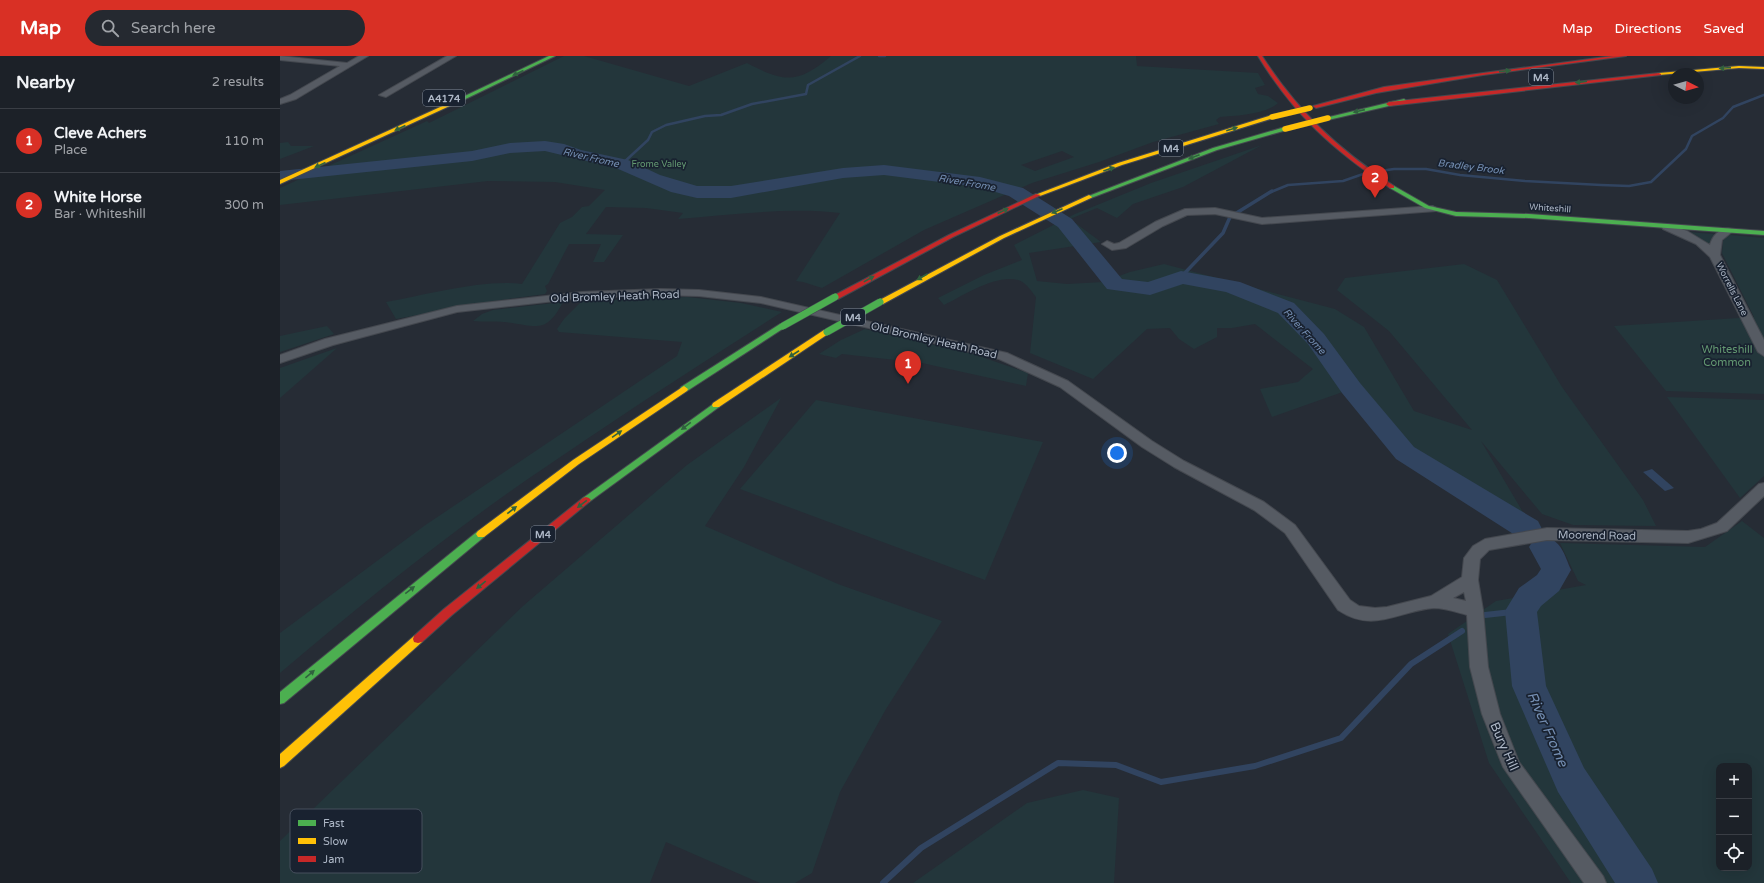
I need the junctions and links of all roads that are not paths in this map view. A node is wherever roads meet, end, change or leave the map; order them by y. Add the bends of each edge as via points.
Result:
1 (364, 56) edge
2 (452, 56) edge
3 (531, 56) edge
4 (553, 56) edge
5 (1260, 56) edge
6 (1624, 56) edge
7 (280, 58) edge
8 (1754, 58) dead end
9 (1511, 61) dead end
10 (1764, 62) edge
11 (1630, 64) dead end
12 (348, 65) junction
13 (1764, 68) edge
14 (1569, 73) dead end
15 (1515, 80) dead end
16 (383, 92) dead end
17 (1370, 92) junction
18 (280, 102) edge
19 (1389, 104) junction
20 (280, 172) edge
21 (280, 182) edge
22 (1433, 209) junction
23 (1667, 227) junction
24 (1728, 230) junction
25 (1764, 233) edge
26 (1107, 244) dead end
27 (1715, 255) junction
28 (1764, 352) edge
29 (280, 359) edge
30 (1764, 488) edge
31 (1470, 580) junction
32 (1434, 602) junction
33 (1476, 610) junction
34 (280, 699) edge
35 (280, 762) edge
36 (1596, 883) edge

1 - 12 street
2 - 16 street via 392,90
3 - 20 main road, A4174 via 356,140
4 -> 21 main road, A4174
5 - 22 main road, Whiteshill via 1272,78 1301,116 1328,142 1382,180
17 -> 6 main road, M4
7 - 12 street
8 - 10 main road
9 - 17 main road, M4
11 - 14 main road, M4
12 - 18 street
13 -> 19 main road, M4 via 1620,77
15 - 19 main road, M4
34 -> 17 main road, M4, bridge via 407,592 548,483 678,392 783,326 835,297 968,228 1072,182 1200,138
19 -> 35 main road, M4, bridge via 1215,149 1093,195 938,268 827,332 712,407 572,510 448,612
22 - 23 main road, Whiteshill via 1456,214 1528,216
22 - 26 street via 1262,221 1234,214 1184,212 1122,246
23 - 24 main road, Whiteshill
23 - 27 street, Worrells Lane via 1683,232
24 - 25 main road, Whiteshill
24 - 27 street via 1718,236 1714,243
27 - 28 street, Worrells Lane
29 - 32 street, Old Bromley Heath Road via 384,327 457,309 499,303 582,295 660,292 699,293 761,300 942,341 1003,356 1024,364 1064,384 1179,464 1276,517 1290,529 1350,611 1371,616
30 - 31 street, Moorend Road via 1722,527 1703,534 1688,537 1547,534 1486,545 1472,558
31 - 32 street, Old Bromley Heath Road
31 - 33 street, Moorend Road
32 - 33 street, Old Bromley Heath Road
33 - 36 street, Bury Hill via 1479,667 1490,714 1512,767

